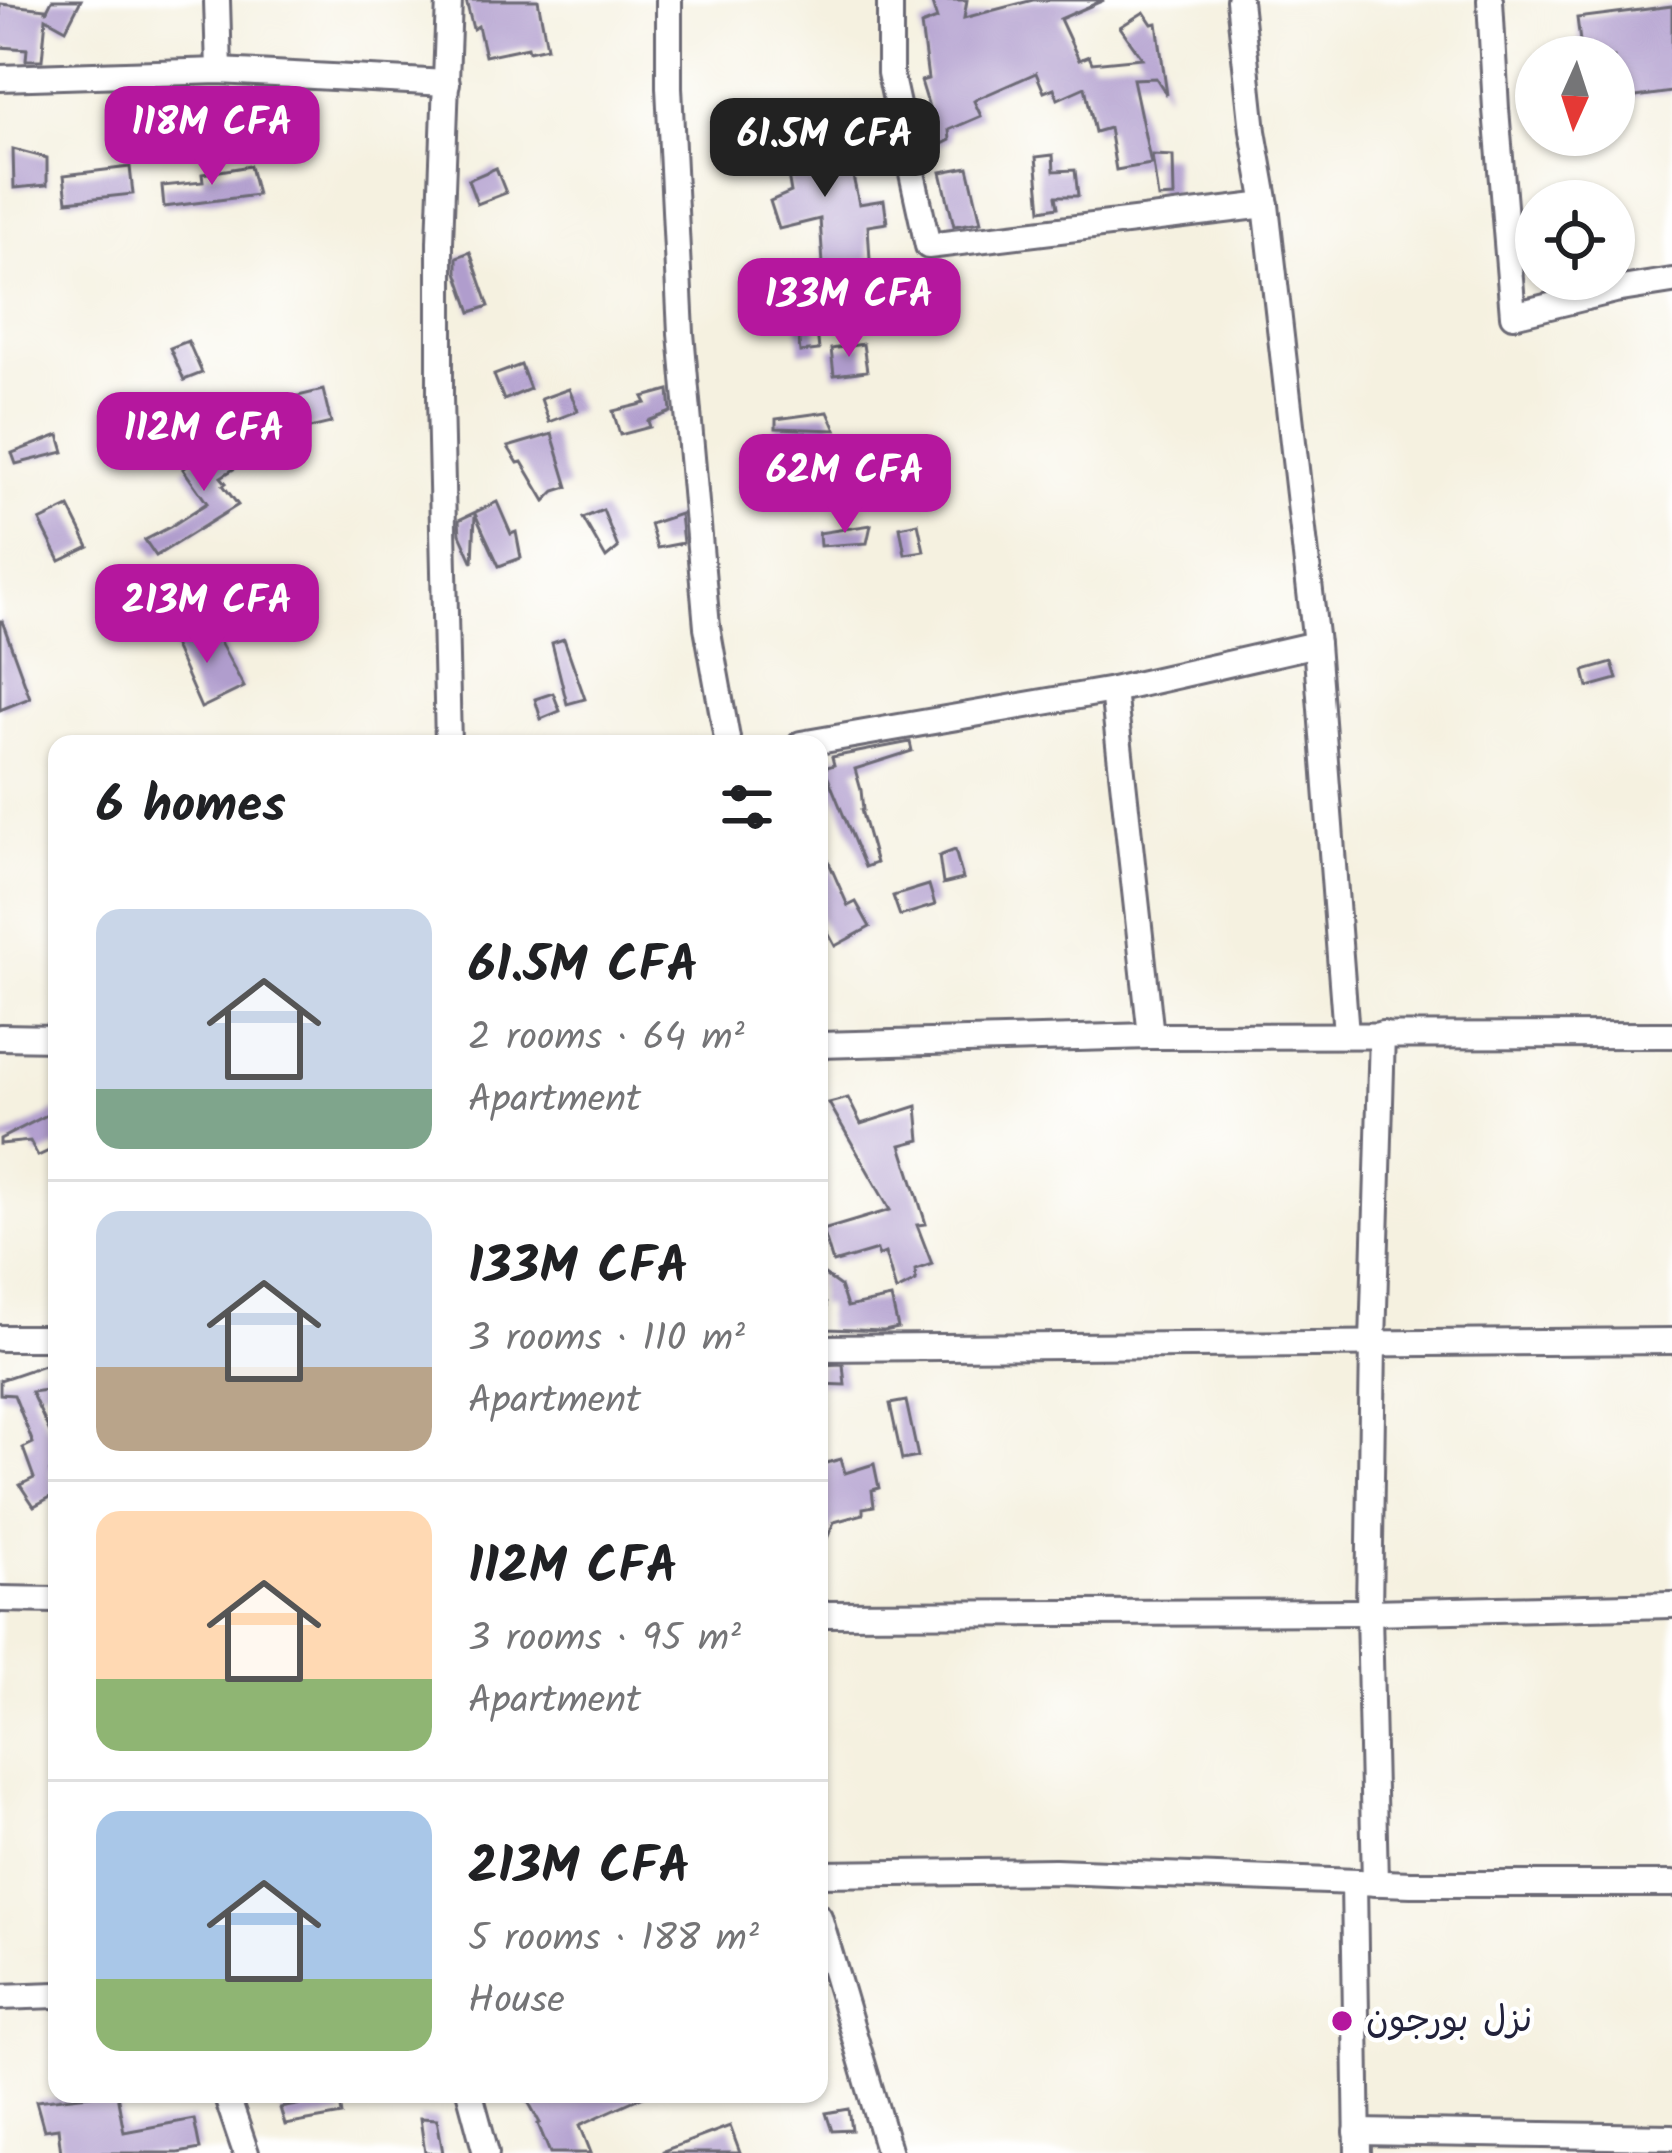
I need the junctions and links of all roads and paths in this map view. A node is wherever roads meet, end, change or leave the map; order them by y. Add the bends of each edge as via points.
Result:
1 (217, 0) edge
2 (449, 0) edge
3 (669, 0) edge
4 (890, 0) edge
5 (1238, 0) edge
6 (1490, 0) edge
7 (219, 71) junction
8 (0, 78) edge
9 (447, 83) junction
10 (1266, 205) junction
11 (1672, 280) edge
12 (1316, 644) junction
13 (1113, 691) junction
14 (448, 735) edge
15 (726, 735) edge
16 (828, 739) edge
17 (1346, 1034) junction
18 (1382, 1034) junction
19 (1672, 1035) edge
20 (1151, 1036) junction
21 (0, 1037) edge
22 (48, 1037) edge
23 (828, 1045) edge
24 (0, 1338) edge
25 (48, 1338) edge
26 (1672, 1341) edge
27 (1372, 1343) junction
28 (828, 1348) edge
29 (0, 1598) edge
30 (48, 1600) edge
31 (1672, 1605) edge
32 (1369, 1612) junction
33 (828, 1614) edge
34 (828, 1874) edge
35 (1365, 1882) junction
36 (1672, 1884) edge
37 (828, 1947) edge
38 (48, 1995) edge
39 (0, 1997) edge
40 (229, 2103) edge
41 (472, 2103) edge
42 (1672, 2137) edge
43 (1357, 2143) edge
44 (246, 2153) edge
45 (486, 2153) edge
46 (889, 2153) edge

1 - 7 street
2 - 9 street
3 - 15 street via 681,334 707,628
4 - 10 street via 890,73 928,245
5 - 10 street
6 - 11 street via 1513,315
7 - 8 street
7 - 9 street
9 - 14 street via 440,398
10 - 12 street
12 - 13 street
12 - 17 street
13 - 16 street
13 - 20 street
17 - 18 street
17 - 20 street
18 - 19 street
18 - 27 street
20 - 23 street
21 - 22 street
24 - 25 street
26 - 27 street
27 - 28 street
27 - 32 street
29 - 30 street
31 - 32 street
32 - 33 street
32 - 35 street
34 - 35 street via 1055,1871
35 - 36 street
35 - 43 street
37 - 46 street
38 - 39 street
40 - 44 street
41 - 45 street
42 - 43 street

